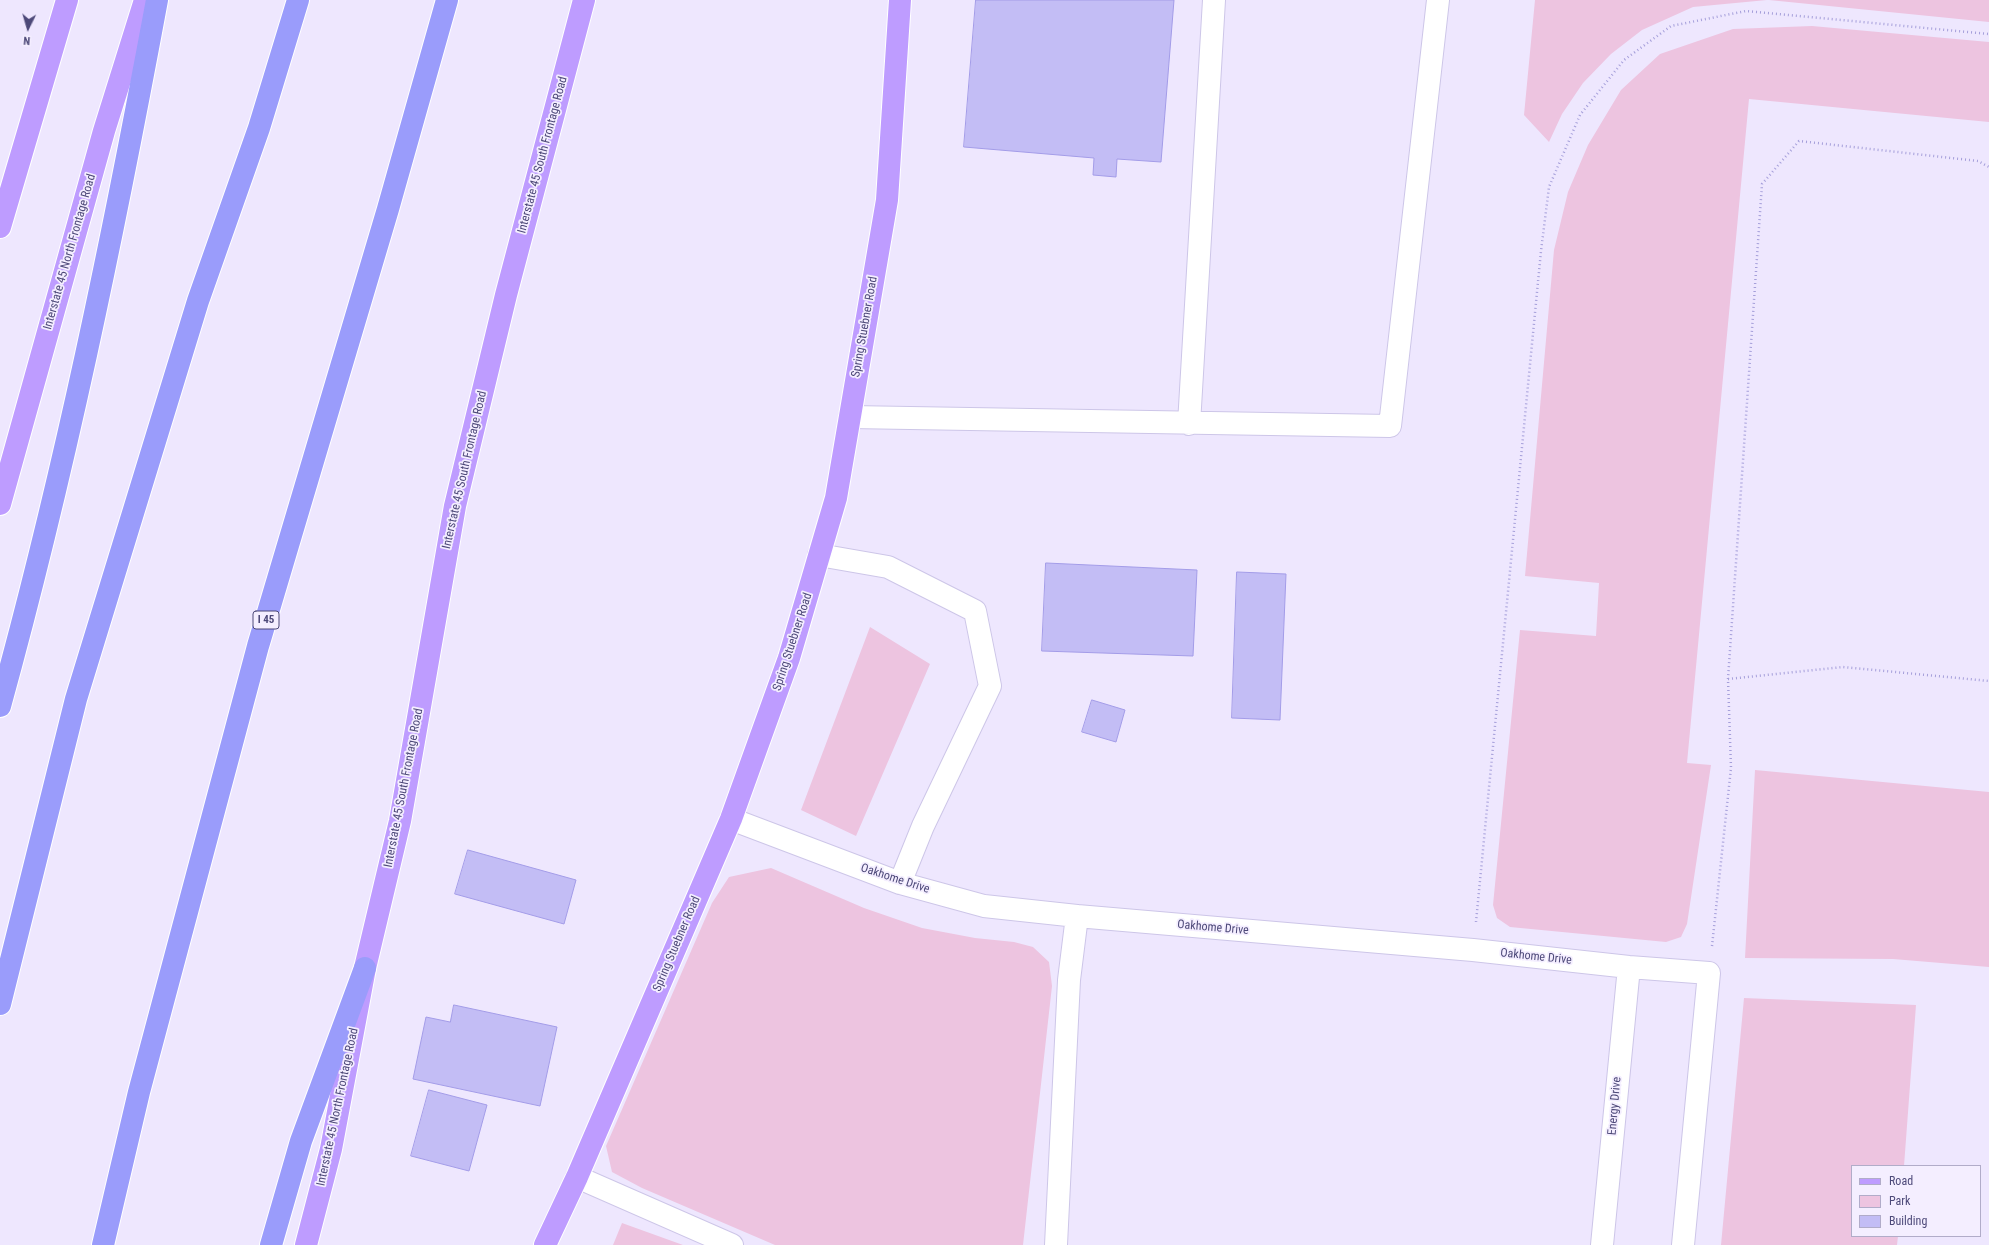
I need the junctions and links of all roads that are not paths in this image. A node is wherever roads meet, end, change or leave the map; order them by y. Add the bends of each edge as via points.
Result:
1 (67, 0) edge
2 (145, 0) edge
3 (157, 0) edge
4 (298, 0) edge
5 (447, 0) edge
6 (584, 0) edge
7 (900, 0) edge
8 (1214, 0) edge
9 (1438, 0) edge
10 (0, 227) edge
11 (850, 417) junction
12 (1189, 424) junction
13 (0, 504) edge
14 (819, 555) junction
15 (0, 706) edge
16 (732, 819) junction
17 (900, 883) junction
18 (1077, 916) junction
19 (1629, 967) junction
20 (365, 968) junction
21 (0, 1004) edge
22 (577, 1176) junction
23 (103, 1245) edge
24 (271, 1245) edge
25 (306, 1245) edge
26 (545, 1245) edge
27 (732, 1245) edge
28 (1056, 1245) edge
29 (1602, 1245) edge
30 (1683, 1245) edge

1 - 10 main road
2 - 13 main road, Interstate 45 North Frontage Road via 104,131
3 - 15 highway via 74,413
4 - 21 highway via 259,128 198,301 76,699
5 - 23 highway, I 45 via 388,209 258,646 140,1092
6 - 20 main road, Interstate 45 South Frontage Road via 506,295 455,506 400,821
7 - 11 main road, Spring Stuebner Road via 887,200
8 - 12 street
9 - 12 street via 1390,426
11 - 12 street
11 - 14 main road, Spring Stuebner Road via 836,498
14 - 16 main road, Spring Stuebner Road via 789,658
14 - 17 street via 888,567 975,611 990,686
16 - 17 street, Oakhome Drive
16 - 22 main road, Spring Stuebner Road
17 - 18 street, Oakhome Drive via 984,906
18 - 19 street, Oakhome Drive via 1473,950
18 - 28 street via 1069,980
19 - 29 street, Energy Drive
19 - 30 street, Oakhome Drive via 1709,973
20 - 24 highway via 301,1141
20 - 25 main road, Interstate 45 North Frontage Road via 331,1149
22 - 26 main road, Spring Stuebner Road
22 - 27 street

